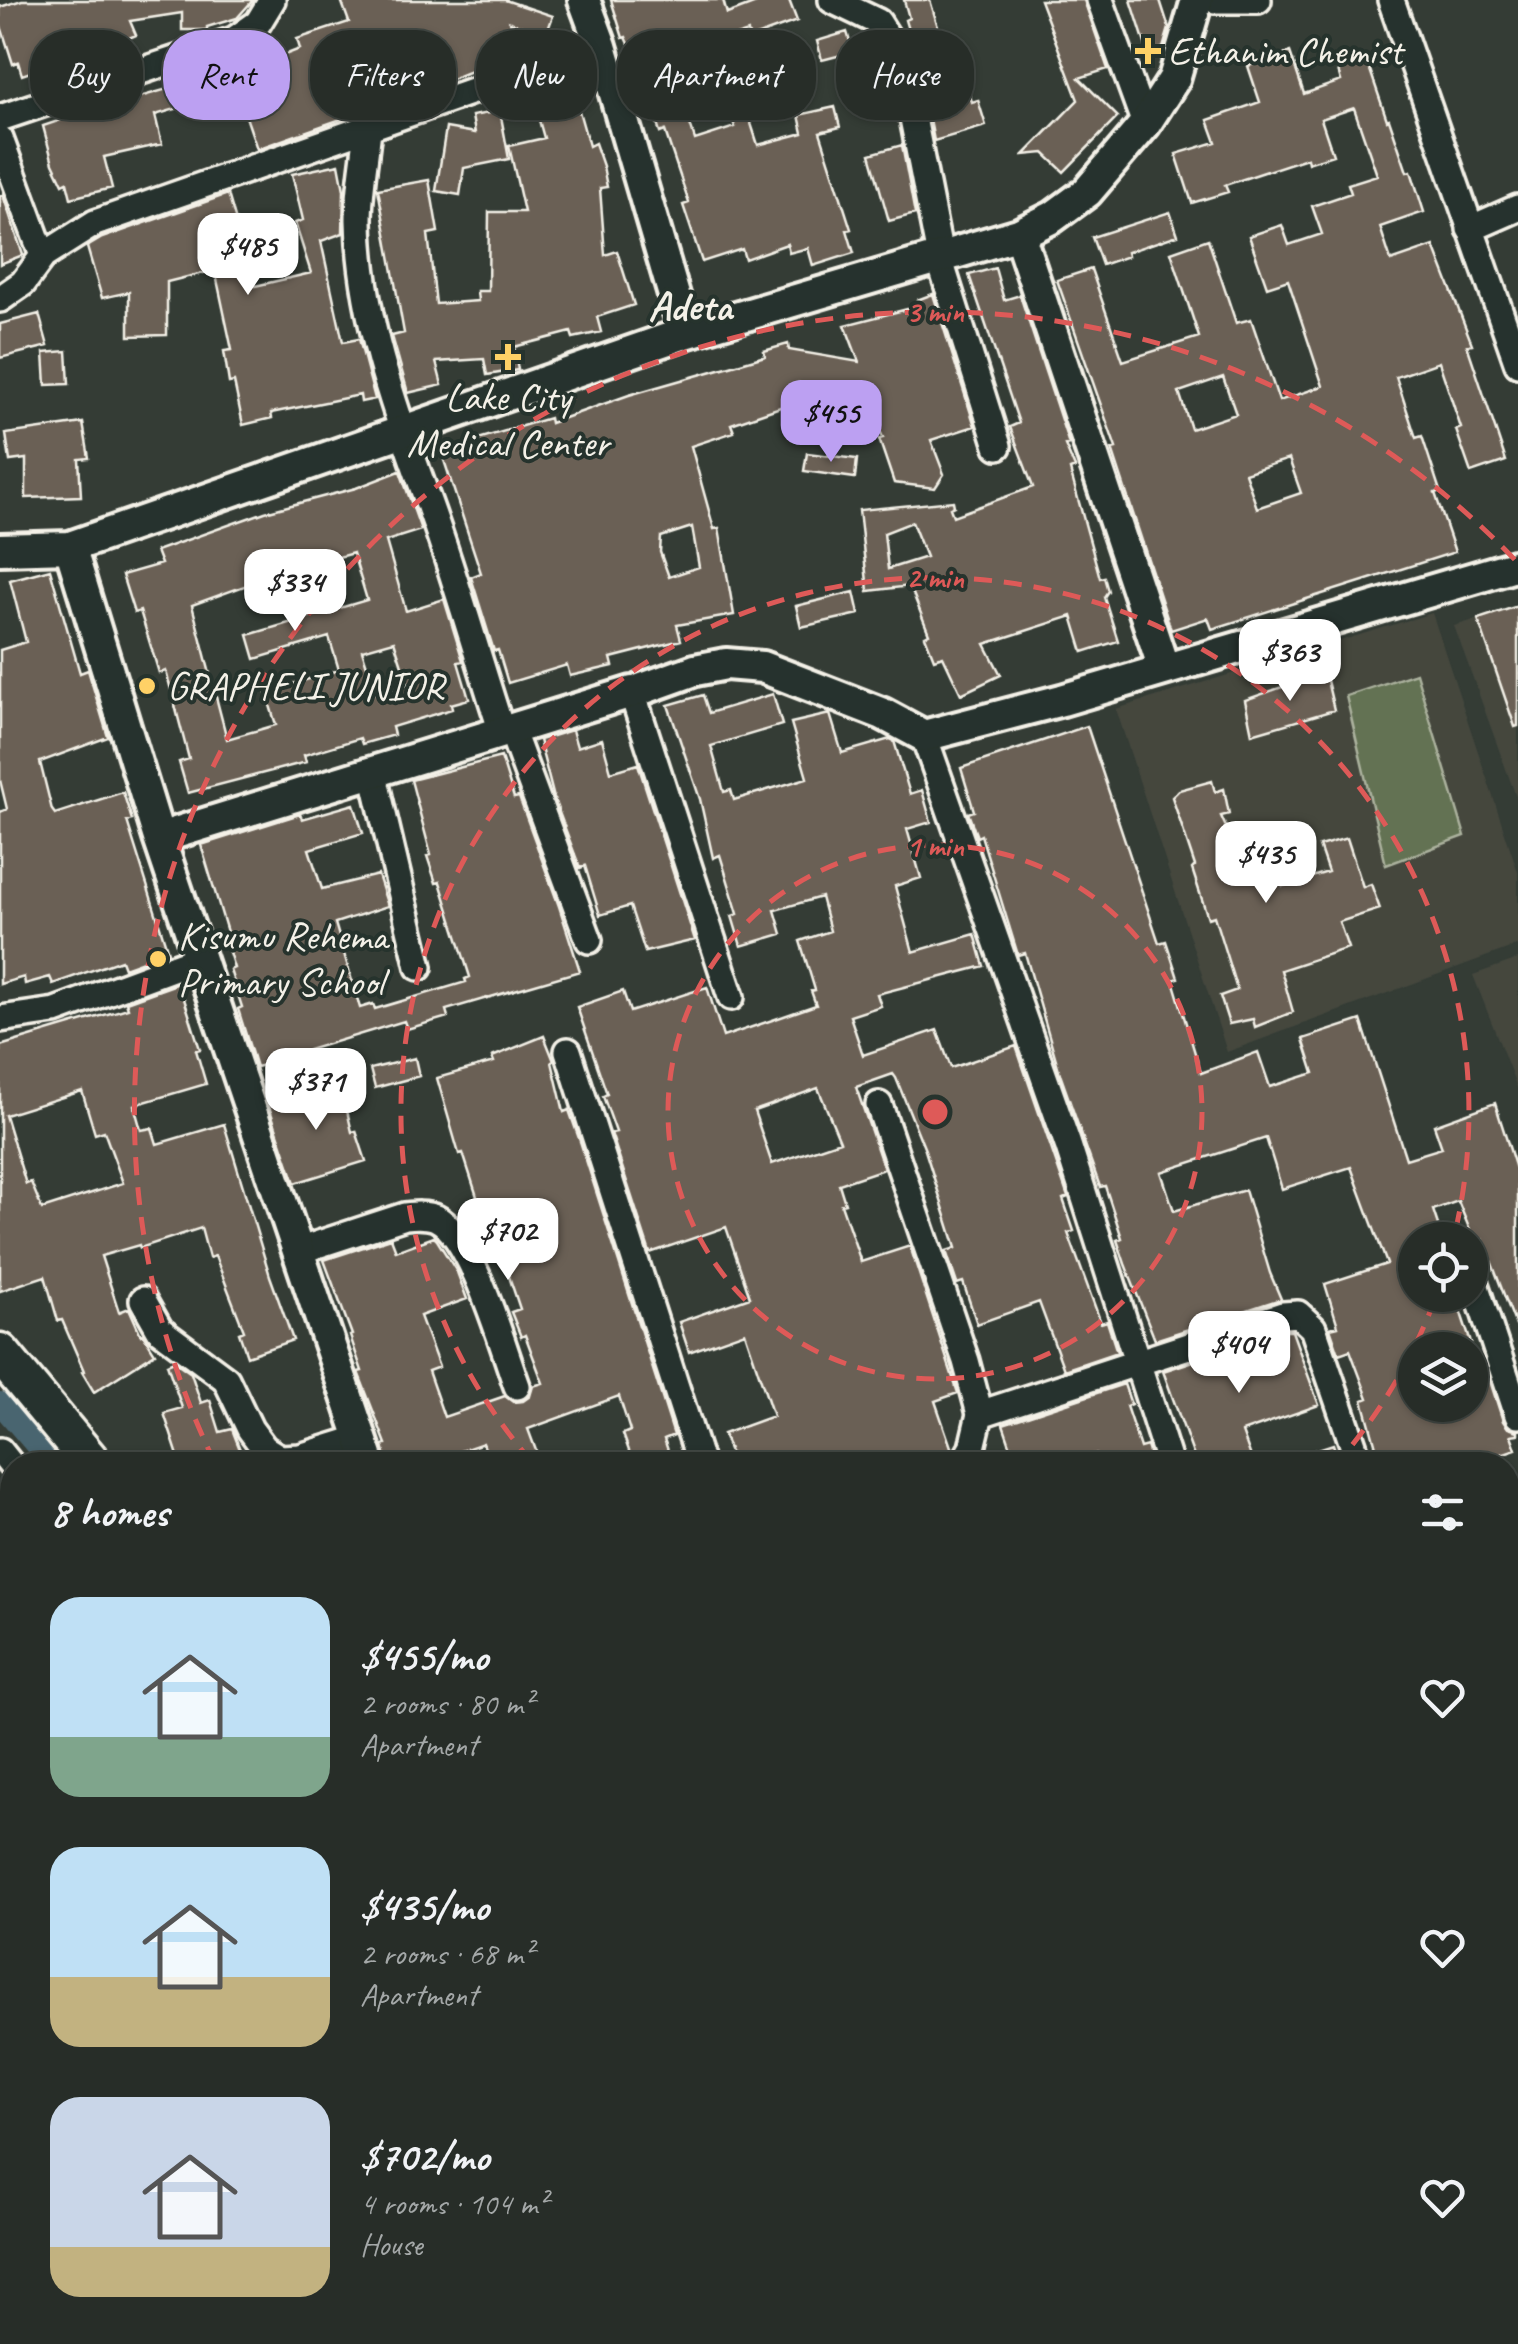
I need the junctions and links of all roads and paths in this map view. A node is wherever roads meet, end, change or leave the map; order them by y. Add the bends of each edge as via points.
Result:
1 (272, 0) edge
2 (584, 0) edge
3 (832, 0) edge
4 (1100, 0) edge
5 (1197, 0) edge
6 (1216, 0) edge
7 (1258, 0) edge
8 (1391, 0) edge
9 (600, 46) junction
10 (0, 118) edge
11 (1145, 124) junction
12 (368, 129) junction
13 (0, 139) edge
14 (1518, 208) edge
15 (1470, 230) junction
16 (1018, 234) junction
17 (43, 256) junction
18 (941, 258) junction
19 (0, 300) edge
20 (684, 333) junction
21 (1518, 364) edge
22 (401, 432) junction
23 (998, 446) dead end
24 (70, 547) junction
25 (0, 549) edge
26 (1518, 565) edge
27 (1164, 668) junction
28 (637, 690) junction
29 (506, 731) junction
30 (924, 736) junction
31 (373, 772) junction
32 (159, 838) junction
33 (588, 940) dead end
34 (200, 958) junction
35 (418, 967) dead end
36 (731, 997) dead end
37 (0, 1020) edge
38 (568, 1050) dead end
39 (879, 1105) dead end
40 (298, 1251) junction
41 (144, 1300) dead end
42 (1484, 1312) edge
43 (0, 1353) edge
44 (1137, 1361) junction
45 (517, 1386) dead end
46 (980, 1414) junction
47 (1518, 1415) edge
48 (365, 1451) edge
49 (82, 1452) edge
50 (270, 1452) edge
51 (697, 1452) edge
52 (970, 1452) edge
53 (1166, 1452) edge
54 (1356, 1452) edge

1 - 10 street via 258,23 234,40
2 - 9 street
3 - 18 street via 878,22 893,46
4 - 11 street
5 - 11 street via 1174,79
6 - 7 street
8 - 15 street
9 - 12 street
9 - 20 street
11 - 16 street via 1087,192
12 - 17 street via 95,223
12 - 22 street via 359,222 365,278
13 - 17 street
14 - 15 street
15 - 21 street
16 - 18 street
16 - 27 street
17 - 19 street
18 - 20 street
18 - 23 street
20 - 22 street
22 - 24 street
22 - 29 street
24 - 25 street
24 - 32 street
26 - 27 street
27 - 30 street
28 - 29 street
28 - 30 street via 726,664 762,667
28 - 36 street
29 - 31 street
29 - 33 street
30 - 44 street
31 - 32 street
31 - 35 street
32 - 34 street
34 - 37 street via 55,1011
34 - 40 street
38 - 51 street
39 - 46 street
40 - 45 street via 404,1216 438,1218 475,1270
40 - 48 street
41 - 50 street via 160,1330 226,1379 250,1429
42 - 47 street
43 - 49 main road
44 - 46 street
44 - 53 street
44 - 54 street via 1298,1314 1313,1328
46 - 52 street

